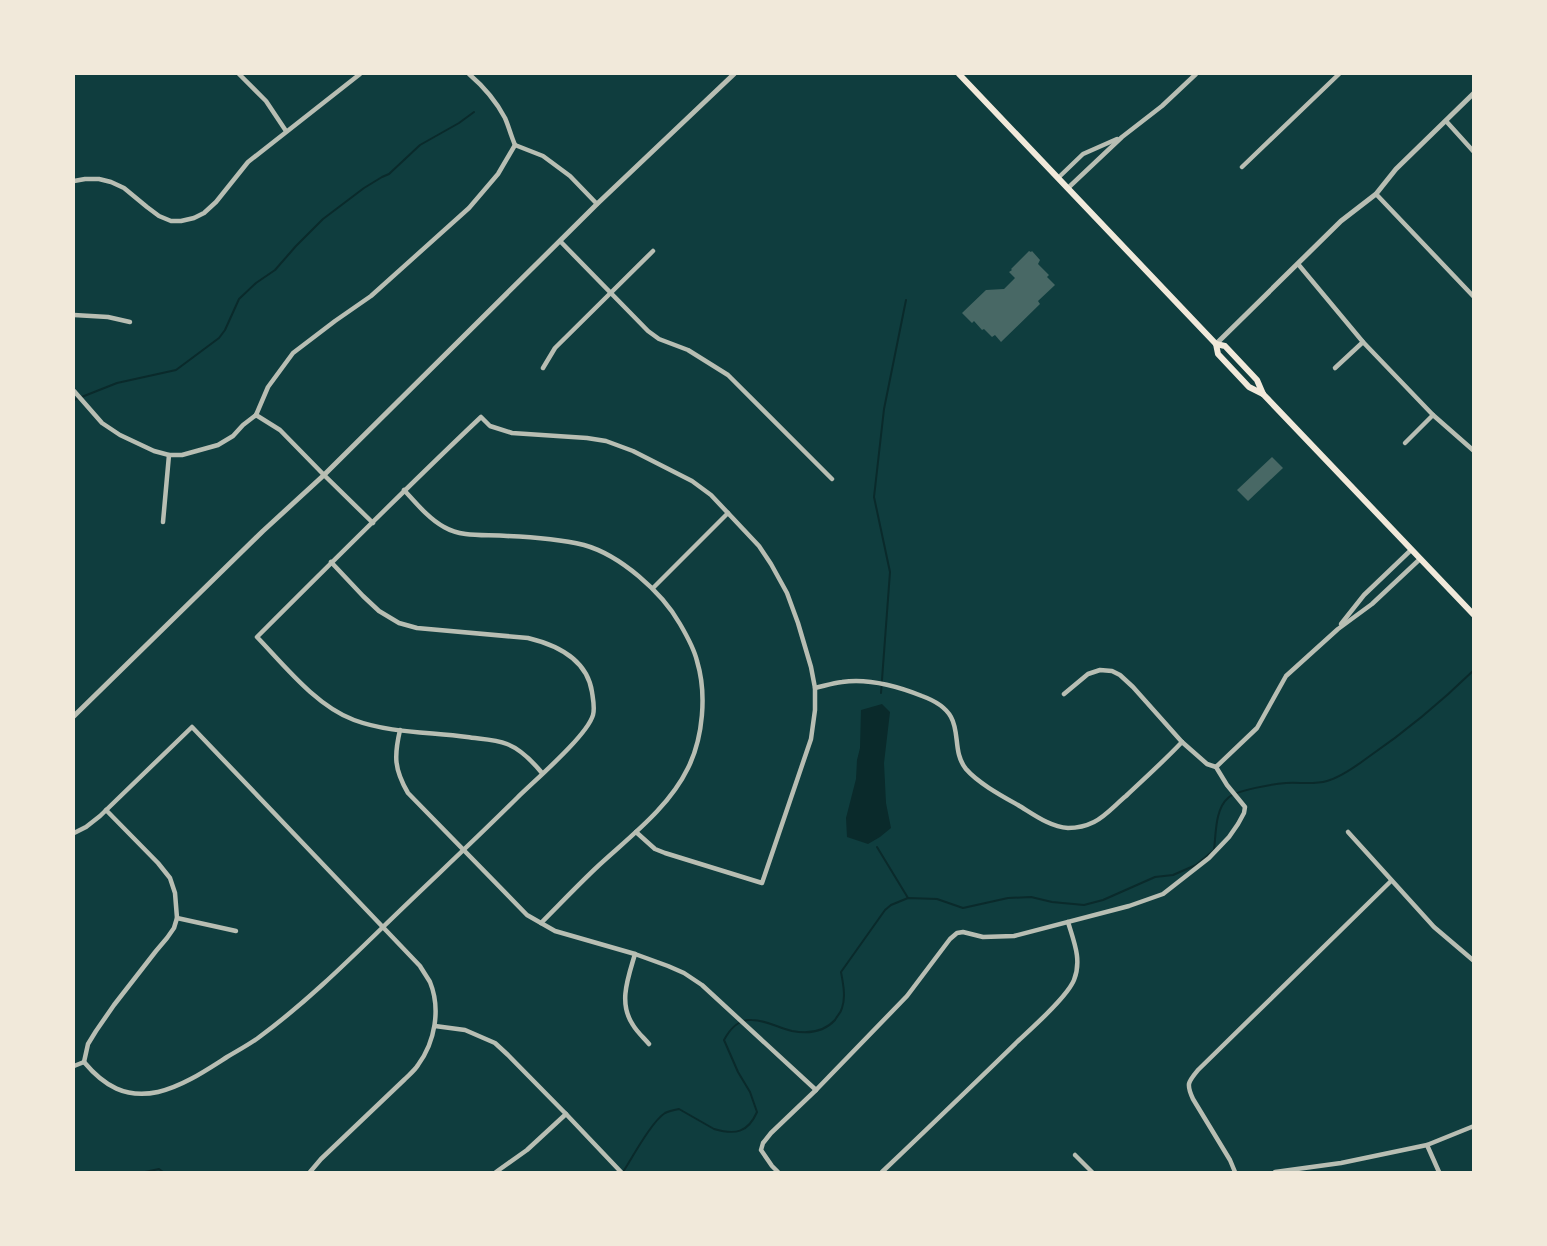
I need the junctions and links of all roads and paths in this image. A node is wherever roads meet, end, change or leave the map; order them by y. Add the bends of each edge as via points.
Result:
1 (239, 74) edge
2 (360, 74) edge
3 (468, 74) edge
4 (734, 74) edge
5 (959, 74) edge
6 (1196, 74) edge
7 (1339, 74) edge
8 (1473, 93) edge
9 (1446, 121) junction
10 (286, 131) junction
11 (1122, 137) junction
12 (515, 145) junction
13 (1473, 152) edge
14 (1242, 167) dead end
15 (1058, 178) junction
16 (74, 181) edge
17 (1068, 188) junction
18 (1376, 194) junction
19 (597, 204) junction
20 (560, 241) junction
21 (653, 251) dead end
22 (1298, 264) junction
23 (610, 293) junction
24 (1473, 297) edge
25 (74, 315) edge
26 (130, 322) dead end
27 (1363, 342) junction
28 (1216, 344) junction
29 (543, 368) dead end
30 (1335, 368) dead end
31 (74, 391) edge
32 (1263, 394) junction
33 (256, 415) junction
34 (1433, 415) junction
35 (1405, 444) dead end
36 (1473, 451) edge
37 (169, 454) junction
38 (324, 476) junction
39 (831, 479) dead end
40 (404, 490) junction
41 (728, 513) junction
42 (163, 522) dead end
43 (373, 523) junction
44 (1411, 550) junction
45 (1420, 559) junction
46 (331, 562) junction
47 (653, 588) junction
48 (1473, 615) edge
49 (1338, 629) junction
50 (815, 688) junction
51 (1064, 694) dead end
52 (74, 716) edge
53 (400, 730) junction
54 (1182, 742) junction
55 (1216, 766) junction
56 (542, 773) junction
57 (106, 810) junction
58 (636, 832) junction
59 (1347, 832) dead end
60 (74, 833) edge
61 (464, 851) junction
62 (1391, 881) junction
63 (177, 918) junction
64 (1068, 922) junction
65 (541, 924) junction
66 (383, 927) junction
67 (236, 931) dead end
68 (635, 954) junction
69 (1473, 962) edge
70 (435, 1026) junction
71 (649, 1044) dead end
72 (84, 1062) junction
73 (74, 1066) edge
74 (816, 1090) junction
75 (566, 1114) junction
76 (1473, 1126) edge
77 (1427, 1145) junction
78 (1075, 1155) dead end
79 (1305, 1170) edge
80 (310, 1173) edge
81 (496, 1173) edge
82 (621, 1173) edge
83 (778, 1173) edge
84 (882, 1173) edge
85 (1092, 1173) edge
86 (1235, 1173) edge
87 (1275, 1173) edge
88 (1439, 1173) edge

1 - 10 street via 266,101
2 - 10 street
3 - 12 street via 495,102
4 - 19 street
5 - 15 main road
6 - 11 street
7 - 14 street
8 - 9 street
9 - 13 street
9 - 18 street
10 - 16 street via 248,162 216,202 194,218 171,221 111,182
11 - 15 street via 1083,154
11 - 17 street
12 - 19 street via 543,156
12 - 33 street via 498,174 469,208 371,296 293,353 268,387
15 - 17 main road
17 - 28 main road
18 - 22 street via 1341,221
18 - 24 street
19 - 20 street
20 - 23 street
20 - 38 street
21 - 23 street
22 - 27 street
22 - 28 street
23 - 29 street via 555,348
23 - 39 street via 659,339 688,350 728,375
25 - 26 street
27 - 30 street
27 - 34 street
28 - 32 main road via 1225,346 1257,380
28 - 32 main road via 1225,363 1249,387
31 - 37 street via 102,423 120,435
32 - 44 main road
33 - 37 street via 218,445
33 - 38 street via 280,430
34 - 35 street
34 - 36 street
37 - 42 street
38 - 43 street
38 - 52 street
40 - 41 street via 481,417 490,426 512,433 587,438 633,450 692,481
40 - 43 street
40 - 47 street via 445,528 465,534 586,546 632,571
41 - 47 street
41 - 50 street via 759,546 787,593
43 - 46 street
44 - 45 main road
44 - 49 street via 1364,595
45 - 48 main road
45 - 49 street via 1372,604
46 - 53 street via 257,637 322,702 352,719
46 - 56 street via 379,611 399,623 528,638 575,659 591,686 593,714 581,735
47 - 58 street via 676,617 697,659 702,717 688,768 665,802
49 - 55 street via 1286,676 1257,728
50 - 54 street via 843,682 887,684 942,705 954,722 956,747 964,767 1008,800 1066,828 1095,821
50 - 58 street via 811,739 762,883 665,853
51 - 54 street via 1088,674 1112,671 1132,687
53 - 56 street via 508,744
53 - 61 street via 396,750 400,779 418,805
54 - 55 street via 1207,764
55 - 64 street via 1245,807 1238,824 1209,858 1163,894
56 - 61 street
57 - 60 street
57 - 63 street via 170,878
57 - 66 street via 192,727
58 - 65 street
59 - 62 street
61 - 65 street via 527,915
61 - 66 street
62 - 69 street
62 - 86 street via 1190,1080 1188,1088
63 - 67 street
63 - 72 street via 167,938 96,1031
64 - 74 street via 1014,936 957,933 908,996
64 - 84 street via 1077,952 1077,968 1064,994
65 - 68 street via 555,932
66 - 70 street via 420,966 430,983
66 - 72 street via 309,997 256,1039 183,1083 157,1092 125,1093 104,1083
68 - 71 street via 624,1000 633,1025
68 - 74 street via 684,972 702,985
70 - 75 street via 465,1030 495,1043
70 - 80 street via 418,1065
72 - 73 street
74 - 83 street via 764,1143 761,1150
75 - 81 street
75 - 82 street
76 - 77 street
77 - 79 street
77 - 88 street
78 - 85 street
79 - 87 street

